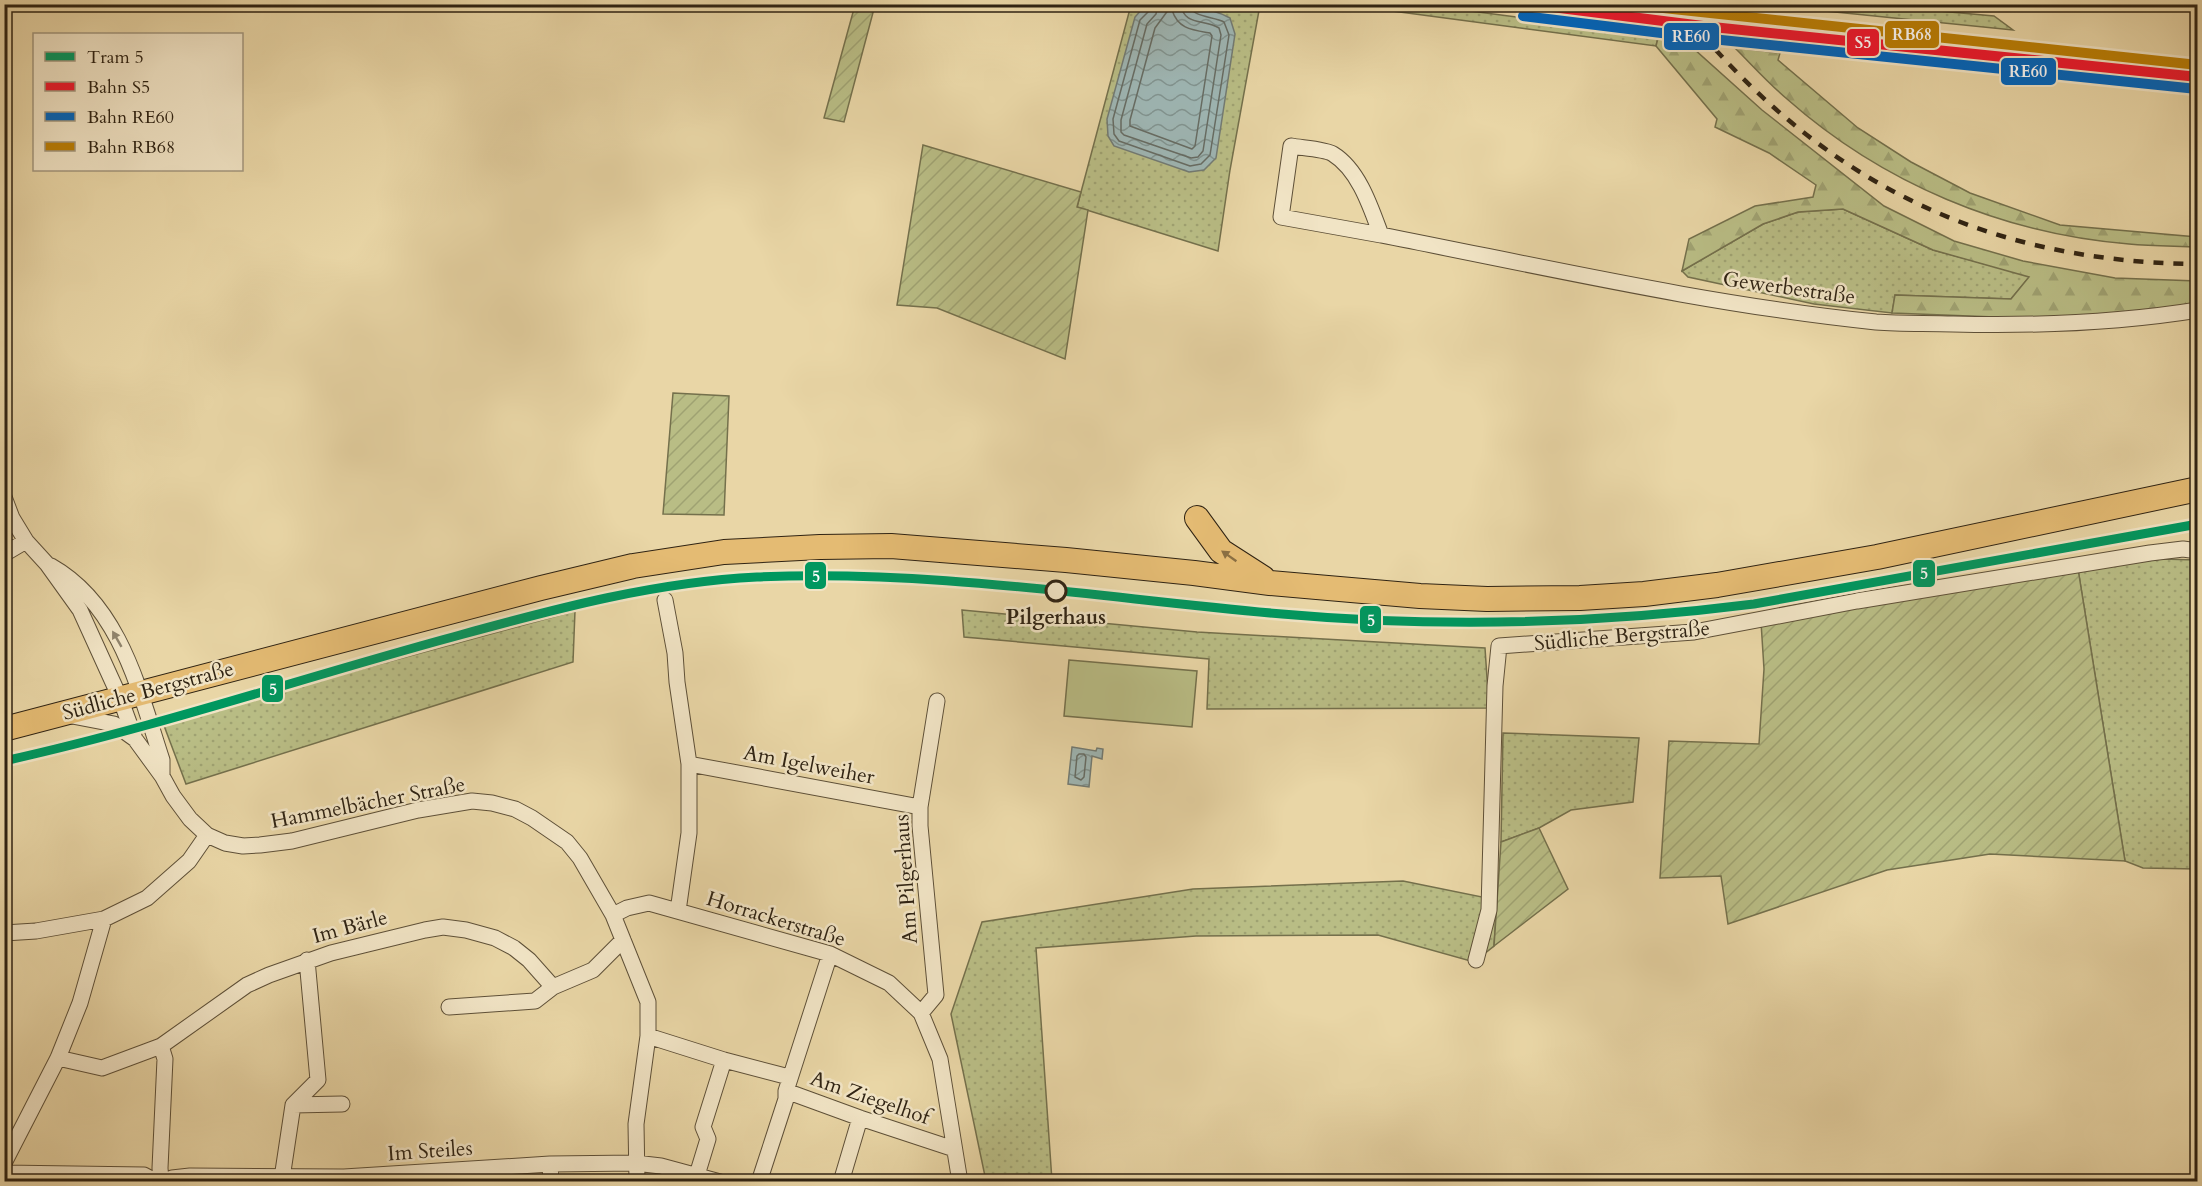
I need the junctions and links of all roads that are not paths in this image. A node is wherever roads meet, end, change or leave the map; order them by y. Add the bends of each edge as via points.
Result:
1 (1381, 235) junction
2 (2198, 310) edge
3 (2198, 489) edge
4 (4, 497) edge
5 (1197, 518) dead end
6 (26, 541) junction
7 (2198, 551) edge
8 (4, 554) edge
9 (47, 564) junction
10 (1270, 583) junction
11 (665, 600) dead end
12 (131, 695) junction
13 (937, 700) dead end
14 (61, 714) junction
15 (4, 729) edge
16 (135, 739) junction
17 (689, 764) junction
18 (162, 776) junction
19 (920, 807) junction
20 (207, 835) junction
21 (678, 911) junction
22 (613, 915) junction
23 (104, 919) junction
24 (4, 933) edge
25 (623, 940) junction
26 (830, 954) junction
27 (307, 960) junction
28 (1476, 960) dead end
29 (553, 987) junction
30 (449, 1007) dead end
31 (921, 1013) junction
32 (648, 1036) junction
33 (161, 1046) junction
34 (58, 1058) junction
35 (724, 1060) junction
36 (787, 1084) junction
37 (342, 1104) dead end
38 (293, 1105) junction
39 (860, 1118) junction
40 (954, 1149) junction
41 (4, 1163) edge
42 (635, 1163) junction
43 (550, 1164) junction
44 (4, 1173) edge
45 (697, 1175) junction
46 (430, 1177) edge
47 (282, 1178) junction
48 (344, 1180) edge
49 (159, 1182) edge
50 (166, 1182) edge
51 (551, 1182) edge
52 (637, 1182) edge
53 (720, 1182) edge
54 (759, 1182) edge
55 (841, 1182) edge
56 (960, 1182) edge

1 - 1 street, Gewerbestraße via 1281,217 1292,146 1333,154 1356,176
1 - 2 street, Gewerbestraße via 1757,307 1878,322 2037,324 2127,320
3 - 10 main road, Südliche Bergstraße via 1877,556 1718,585 1644,594 1487,599
4 - 6 street
10 -> 5 main road via 1221,551
6 - 8 street
6 - 9 street
7 - 28 street, Südliche Bergstraße via 2138,555 1694,632 1499,646 1488,910
9 - 12 street
12 -> 9 street via 130,662 90,596 69,576
10 - 12 main road, Südliche Bergstraße via 1066,560 891,546 724,552 633,566 541,588
11 - 17 street
12 - 14 main road, Südliche Bergstraße
12 - 16 street, Hammelbächer Straße
12 - 18 street, Hammelbächer Straße via 162,760
13 - 19 street, Am Pilgerhaus
14 - 15 main road, Südliche Bergstraße
14 - 16 street via 114,724
16 - 18 street, Hammelbächer Straße
17 - 19 street, Am Igelweiher
17 - 21 street via 689,833
18 - 20 street, Hammelbächer Straße via 190,819
19 - 31 street, Am Pilgerhaus via 936,995
20 - 22 street, Hammelbächer Straße via 225,843 260,845 292,841 450,803 492,803 515,809 567,842
20 - 23 street via 189,861 147,898
21 - 22 street, Horrackerstraße via 649,903
21 - 26 street, Horrackerstraße
22 - 25 street, Hammelbächer Straße
23 - 24 street
23 - 34 street via 80,1003
25 - 29 street via 592,970
25 - 32 street, Hammelbächer Straße via 645,990
26 - 31 street, Horrackerstraße via 889,983
26 - 36 street, Am Ziegelhof
27 - 29 street, Im Bärle via 443,927 495,938 514,948
27 - 33 street, Im Bärle via 247,985
27 - 38 street via 318,1080
29 - 30 street via 536,1001
31 - 40 street, Horrackerstraße via 940,1059
32 - 35 street, Am Ziegelhof
32 - 42 street, Hammelbächer Straße
33 - 34 street, Im Bärle via 102,1068
33 - 49 street via 165,1059
34 - 41 street
35 - 36 street, Am Ziegelhof
35 - 45 street via 703,1127 708,1139
36 - 39 street, Am Ziegelhof
36 - 54 street via 786,1099
37 - 38 street
38 - 47 street
39 - 40 street, Am Ziegelhof
39 - 55 street
40 - 56 street, Horrackerstraße
42 - 43 street, Im Steiles
42 - 45 street, Im Steiles
42 - 52 street, Hammelbächer Straße
43 - 46 street, Im Steiles
43 - 51 street
44 - 49 street via 144,1175
45 - 53 street, Im Steiles
46 - 48 street, Im Steiles
47 - 48 street, Im Steiles
47 - 50 street, Im Steiles via 190,1176

